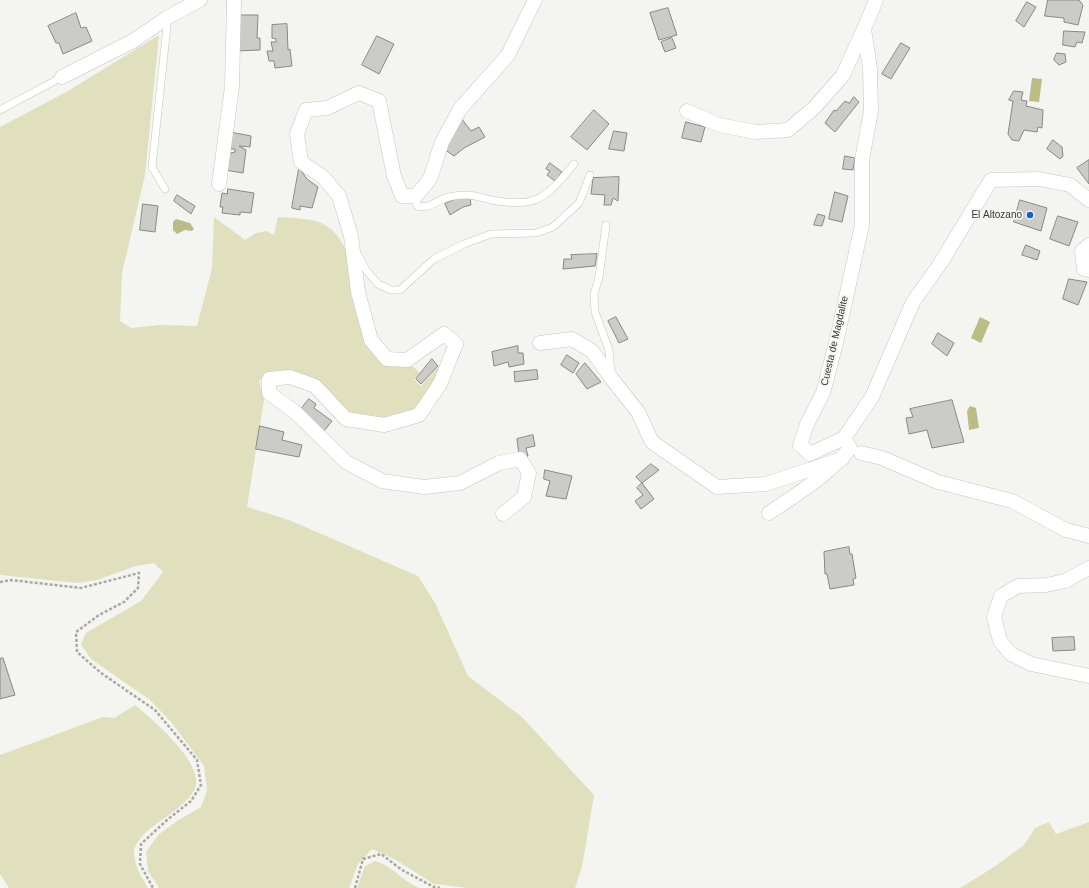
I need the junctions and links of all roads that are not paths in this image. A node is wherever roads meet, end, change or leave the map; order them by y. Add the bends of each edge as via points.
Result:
1 (200, 0) edge
2 (234, 0) edge
3 (535, 0) edge
4 (876, 0) edge
5 (168, 17) junction
6 (864, 29) junction
7 (62, 77) joint
8 (0, 110) edge
9 (687, 111) dead end
10 (574, 164) dead end
11 (590, 175) dead end
12 (219, 184) dead end
13 (165, 189) dead end
14 (416, 196) junction
15 (1089, 200) edge
16 (606, 225) dead end
17 (351, 236) junction
18 (1089, 245) edge
19 (1089, 270) edge
20 (540, 343) dead end
21 (612, 380) junction
22 (849, 450) junction
23 (769, 513) dead end
24 (503, 514) dead end
25 (1089, 536) edge
26 (1089, 568) edge
27 (1089, 676) edge

1 - 5 street
2 - 12 street via 232,87
3 - 14 street via 508,55 460,109 442,142 430,179
4 - 6 street
5 - 7 street via 133,41
5 - 13 lane via 152,167
6 - 9 street via 843,75 815,107 788,130 756,132 719,125
6 - 22 street, Cuesta de Magdalite via 870,69 871,111 862,160 862,225 823,393 807,424 800,445 810,454
7 - 8 lane
10 - 14 lane via 548,194 531,201 493,200 470,194 448,197 428,207 421,207 417,206
11 - 17 lane via 579,203 553,227 536,233 491,234 464,244 434,259 400,290 391,290 378,284 366,270
14 - 17 street via 402,196 394,176 379,101 359,93 328,108 306,110 298,134 301,162 323,177 339,196
15 - 22 street via 1070,185 1039,179 992,180 940,264 913,302
16 - 21 lane via 599,277 594,294 595,312 609,350
17 - 24 street via 358,292 371,340 387,359 407,360 444,334 456,344 440,384 419,415 384,425 346,419 315,386 290,377 269,379 269,393 294,411 346,462 382,481 424,487 460,482 499,462 520,459 529,473 524,497
18 - 19 street via 1082,251 1084,269
20 - 21 street via 572,339 592,351
21 - 22 street via 638,412 652,442 717,488 766,484
22 - 23 street via 806,488
22 - 25 street via 882,458 938,482 1012,501 1066,530
26 - 27 street via 1066,581 1018,586 1001,596 994,617 1000,641 1010,654 1031,664

